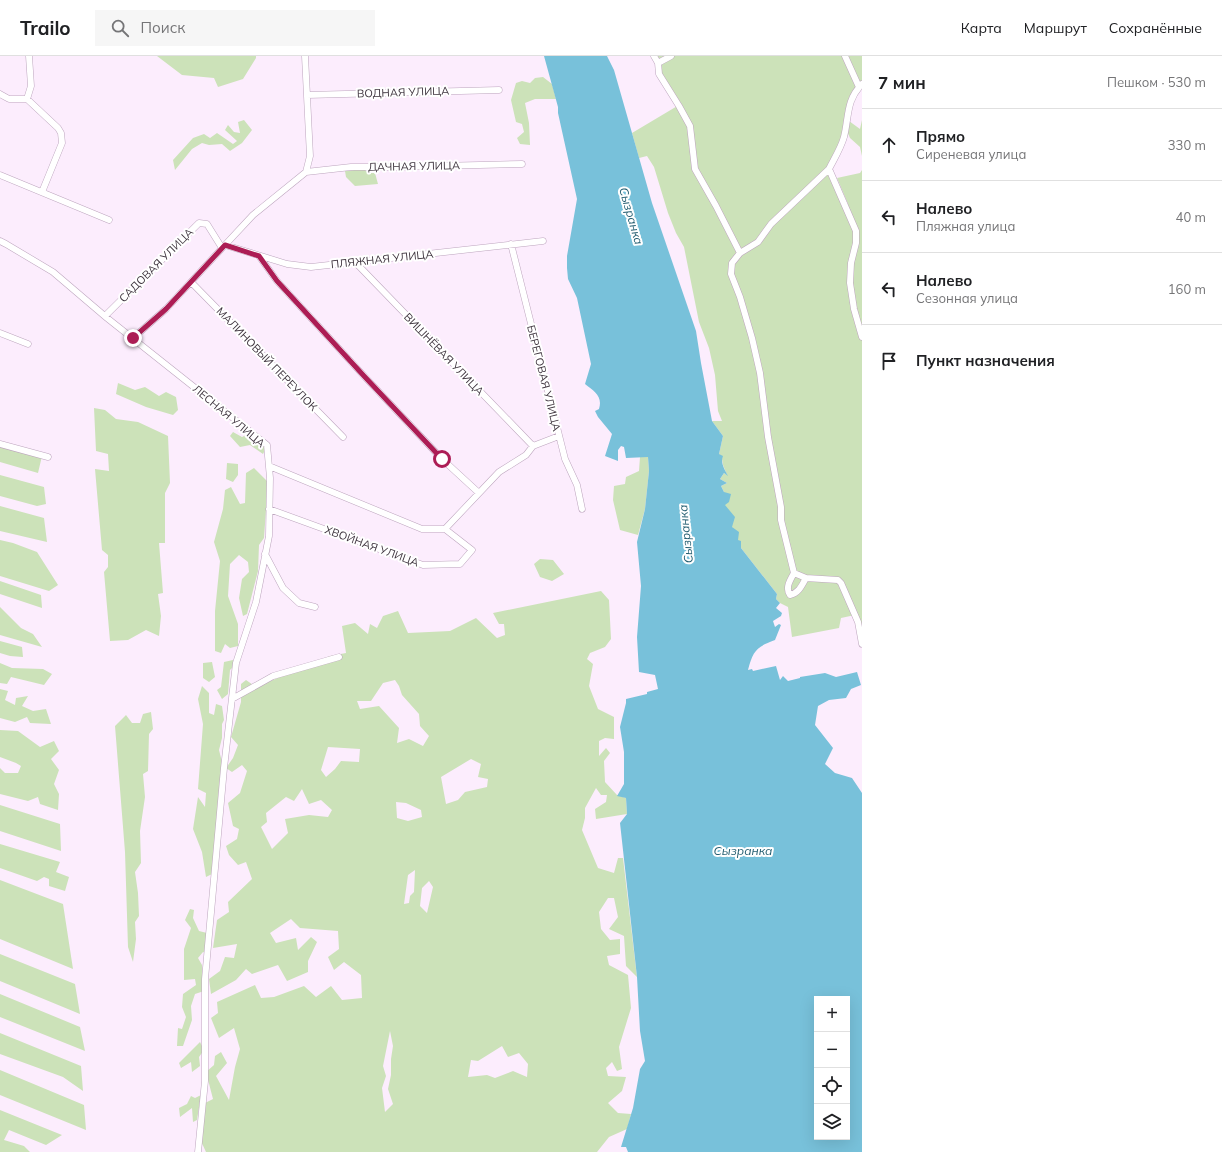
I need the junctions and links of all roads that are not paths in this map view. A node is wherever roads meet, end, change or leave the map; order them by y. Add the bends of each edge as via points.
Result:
1 (29, 56) edge
2 (305, 56) edge
3 (654, 56) edge
4 (671, 56) edge
5 (845, 56) edge
6 (658, 63) junction
7 (860, 85) edge
8 (499, 90) dead end
9 (0, 94) edge
10 (307, 95) junction
11 (27, 99) junction
12 (522, 164) dead end
13 (829, 169) junction
14 (306, 172) junction
15 (0, 175) edge
16 (42, 192) junction
17 (109, 220) dead end
18 (0, 241) edge
19 (543, 241) dead end
20 (511, 244) junction
21 (223, 246) junction
22 (740, 253) junction
23 (259, 256) junction
24 (355, 262) junction
25 (191, 282) junction
26 (105, 316) junction
27 (0, 333) edge
28 (862, 336) edge
29 (133, 338) junction
30 (28, 344) dead end
31 (559, 436) junction
32 (343, 437) dead end
33 (0, 444) edge
34 (533, 446) junction
35 (48, 457) dead end
36 (269, 466) junction
37 (479, 493) junction
38 (269, 509) junction
39 (582, 509) dead end
40 (445, 529) junction
41 (265, 554) junction
42 (794, 573) junction
43 (806, 578) junction
44 (315, 607) dead end
45 (862, 644) edge
46 (339, 657) dead end
47 (232, 699) junction
48 (198, 1152) edge

1 - 11 street via 31,86
2 - 10 street
3 - 6 street
4 - 6 street
5 - 7 street
6 - 22 street via 659,74 690,126 695,169
7 - 13 street via 847,115 844,138
8 - 10 street, ВОДНАЯ УЛИЦА
9 - 11 street via 9,98
10 - 14 street via 310,156
11 - 16 street via 61,133 62,143
12 - 14 street, ДАЧНАЯ УЛИЦА via 351,167
13 - 22 street via 771,224 758,242
13 - 28 street via 856,231 850,284
14 - 21 street via 253,215
15 - 16 street
16 - 17 street
18 - 26 street, ЛЕСНАЯ УЛИЦА via 53,272
19 - 20 street, ПЛЯЖНАЯ УЛИЦА
20 - 24 street, ПЛЯЖНАЯ УЛИЦА
20 - 31 street, БЕРЕГОВАЯ УЛИЦА
21 - 23 street, ПЛЯЖНАЯ УЛИЦА
21 - 25 street
21 - 26 street, САДОВАЯ УЛИЦА via 207,224 199,223
22 - 42 street via 732,263 731,274 740,297 760,373 781,520
23 - 24 street, ПЛЯЖНАЯ УЛИЦА via 287,264 311,267
23 - 37 street via 277,281 364,376 442,459
24 - 34 street, ВИШНЁВАЯ УЛИЦА
25 - 29 street via 166,309
25 - 32 street, МАЛИНОВЫЙ ПЕРЕУЛОК
26 - 29 street, ЛЕСНАЯ УЛИЦА
27 - 30 street
29 - 36 street, ЛЕСНАЯ УЛИЦА via 267,445
31 - 34 street
31 - 39 street, БЕРЕГОВАЯ УЛИЦА via 565,459 577,485
33 - 35 street
34 - 37 street via 526,455 499,472
36 - 38 street, ЛЕСНАЯ УЛИЦА
36 - 40 street via 422,529
37 - 40 street
38 - 40 street, ХВОЙНАЯ УЛИЦА via 423,565 460,564 472,550
38 - 41 street, ЛЕСНАЯ УЛИЦА via 269,536
41 - 44 street via 283,588 299,602
41 - 47 street, ЛЕСНАЯ УЛИЦА via 256,602 236,663
42 - 43 street
42 - 43 street via 788,587 790,595 798,591
43 - 45 street via 838,580 841,583 858,622
46 - 47 street via 273,676
47 - 48 street, ЛЕСНАЯ УЛИЦА via 206,979 205,1081

